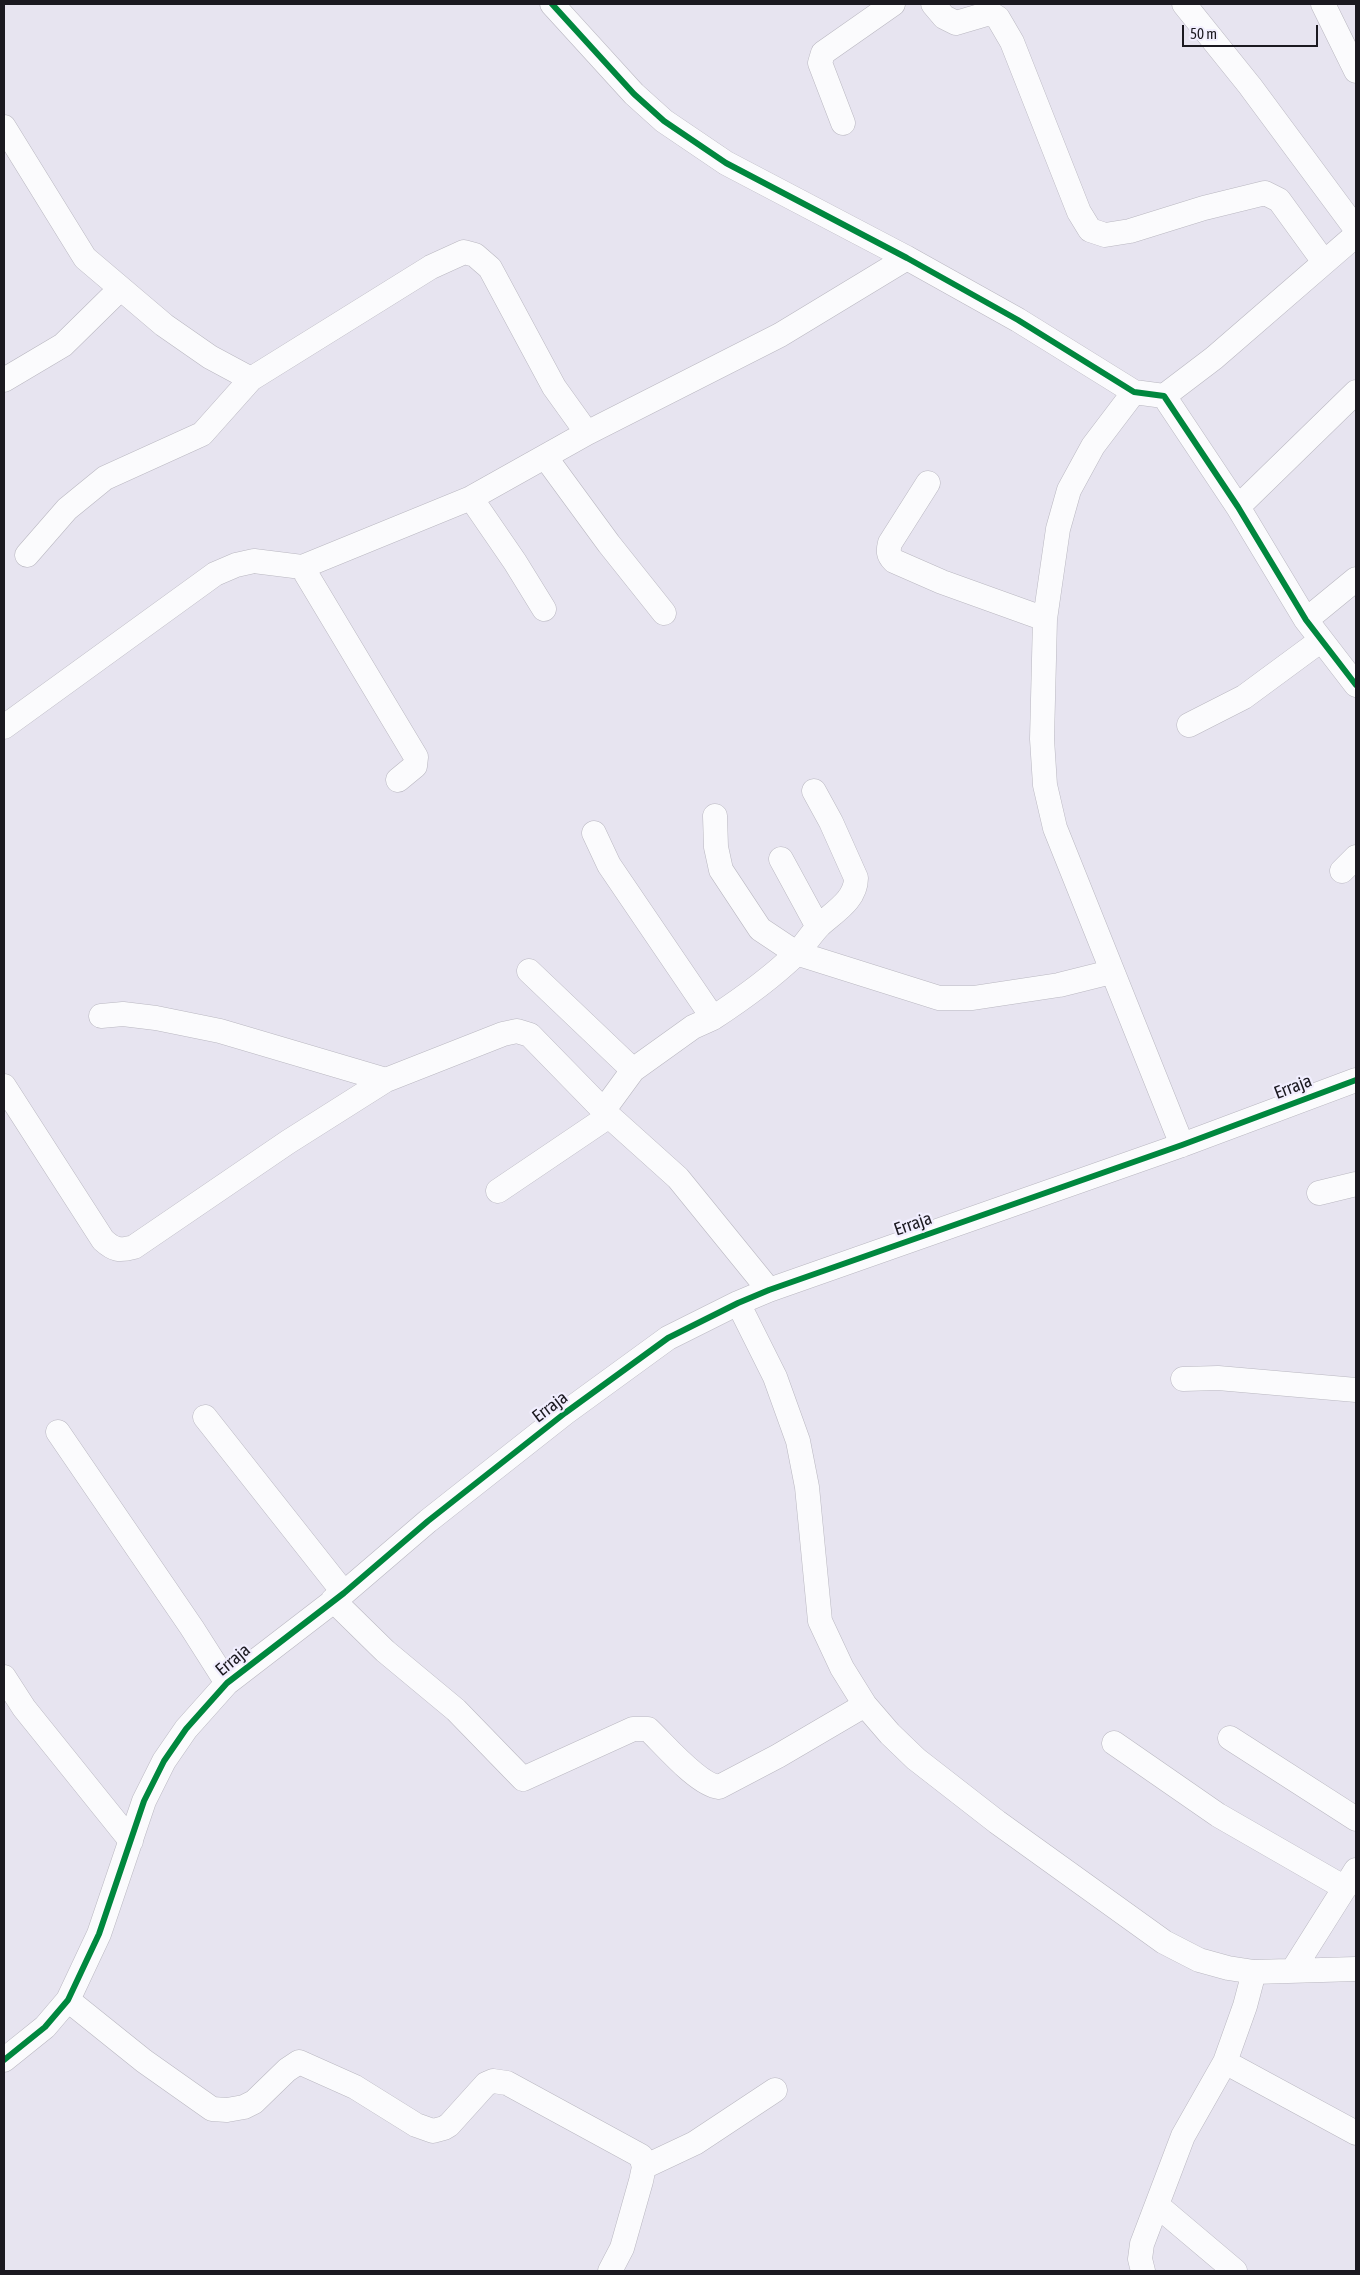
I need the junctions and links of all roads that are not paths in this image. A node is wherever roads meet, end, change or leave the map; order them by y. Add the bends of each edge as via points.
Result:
1 (552, 4) edge
2 (893, 4) edge
3 (933, 4) edge
4 (1184, 4) edge
5 (1323, 4) edge
6 (1356, 71) edge
7 (843, 123) dead end
8 (4, 127) edge
9 (1356, 229) edge
10 (1356, 235) edge
11 (907, 258) junction
12 (1324, 262) junction
13 (120, 290) junction
14 (250, 379) junction
15 (4, 380) edge
16 (1134, 392) junction
17 (1356, 392) edge
18 (1164, 396) junction
19 (587, 433) junction
20 (546, 458) junction
21 (928, 483) dead end
22 (471, 498) junction
23 (1238, 506) junction
24 (27, 555) dead end
25 (302, 567) junction
26 (1356, 579) edge
27 (544, 609) dead end
28 (664, 614) dead end
29 (1045, 619) junction
30 (1306, 620) junction
31 (1320, 641) junction
32 (1356, 685) edge
33 (1189, 725) dead end
34 (4, 727) edge
35 (398, 780) dead end
36 (814, 791) dead end
37 (715, 816) dead end
38 (594, 833) dead end
39 (781, 860) dead end
40 (818, 927) junction
41 (796, 953) junction
42 (529, 971) dead end
43 (1111, 972) junction
44 (101, 1016) dead end
45 (713, 1018) junction
46 (633, 1070) junction
47 (386, 1080) junction
48 (1356, 1080) edge
49 (4, 1086) edge
50 (606, 1113) junction
51 (1182, 1145) junction
52 (1356, 1184) edge
53 (498, 1191) dead end
54 (1318, 1193) dead end
55 (769, 1290) junction
56 (738, 1302) junction
57 (1183, 1379) dead end
58 (1356, 1390) edge
59 (205, 1416) dead end
60 (58, 1432) dead end
61 (338, 1596) junction
62 (4, 1677) edge
63 (227, 1683) junction
64 (864, 1705) junction
65 (1230, 1738) dead end
66 (1114, 1744) dead end
67 (1356, 1818) edge
68 (130, 1841) junction
69 (1351, 1879) edge
70 (1356, 1969) edge
71 (1293, 1970) junction
72 (1254, 1972) junction
73 (68, 2000) junction
74 (4, 2060) edge
75 (1225, 2062) junction
76 (776, 2090) dead end
77 (1356, 2133) edge
78 (644, 2167) junction
79 (1158, 2206) junction
80 (610, 2271) edge
81 (1143, 2271) edge
82 (1235, 2271) edge

1 - 11 street via 634,94 664,121 726,163
2 - 7 street via 823,53 820,63
3 - 12 street via 944,17 956,23 990,13 998,18 1012,42 1079,212 1090,230 1104,235 1130,231 1265,193 1279,200
4 - 9 street via 1250,86
5 - 6 street
8 - 13 street via 85,258
10 - 12 street
11 - 16 street via 1018,320
11 - 19 street via 780,335
12 - 18 street via 1214,358
13 - 14 street via 210,357
13 - 15 street via 63,345
14 - 19 street via 432,267 464,252 475,255 490,268 554,387
14 - 24 street via 202,434 105,478 67,509
16 - 18 street
16 - 29 street via 1093,446 1069,490 1058,530
17 - 23 street
18 - 23 street
19 - 20 street
20 - 22 street
20 - 28 street
21 - 29 street via 890,543 889,556 942,582
22 - 25 street
22 - 27 street
23 - 30 street
25 - 34 street via 254,561 236,564 215,574
25 - 35 street via 416,757 415,766
26 - 30 street
29 - 43 street via 1042,738 1045,785 1055,828
30 - 31 street
31 - 32 street
31 - 33 street via 1244,697
36 - 40 street via 856,878 850,898
37 - 41 street via 721,870 760,930
38 - 45 street via 609,865
39 - 40 street
40 - 41 street
41 - 43 street via 939,998 972,998 1059,985
41 - 45 street via 760,986
42 - 46 street
43 - 51 street
44 - 47 street via 123,1014 156,1018 220,1032
45 - 46 street via 693,1027
46 - 50 street
47 - 49 street via 134,1247 120,1251 103,1240
47 - 50 street via 516,1031 536,1040
48 - 51 street, Erraja
50 - 53 street
50 - 55 street via 678,1178
51 - 55 street, Erraja
52 - 54 street
55 - 56 street, Erraja
56 - 61 street, Erraja via 668,1338 565,1413
56 - 64 street via 775,1377 798,1441 807,1488 820,1621
57 - 58 street via 1218,1378
59 - 61 street
60 - 63 street
61 - 63 street, Erraja
61 - 64 street via 385,1651 456,1710 523,1779 633,1730 648,1728 696,1775 713,1786 719,1786 778,1756
62 - 68 street via 24,1708
63 - 68 street, Erraja via 186,1729 164,1761 144,1801
64 - 72 street via 916,1759 997,1822 1164,1942 1199,1960
65 - 67 street
66 - 69 street via 1218,1815
68 - 73 street, Erraja via 98,1934
69 - 71 street
70 - 71 street
71 - 72 street
72 - 75 street
73 - 74 street, Erraja via 45,2027
73 - 78 street via 144,2061 212,2109 227,2110 250,2104 299,2062 355,2087 416,2125 433,2131 449,2125 486,2084 500,2081 641,2156
75 - 77 street
75 - 79 street via 1183,2136
76 - 78 street via 695,2143
78 - 80 street via 622,2248
79 - 81 street via 1142,2244 1140,2259
79 - 82 street

